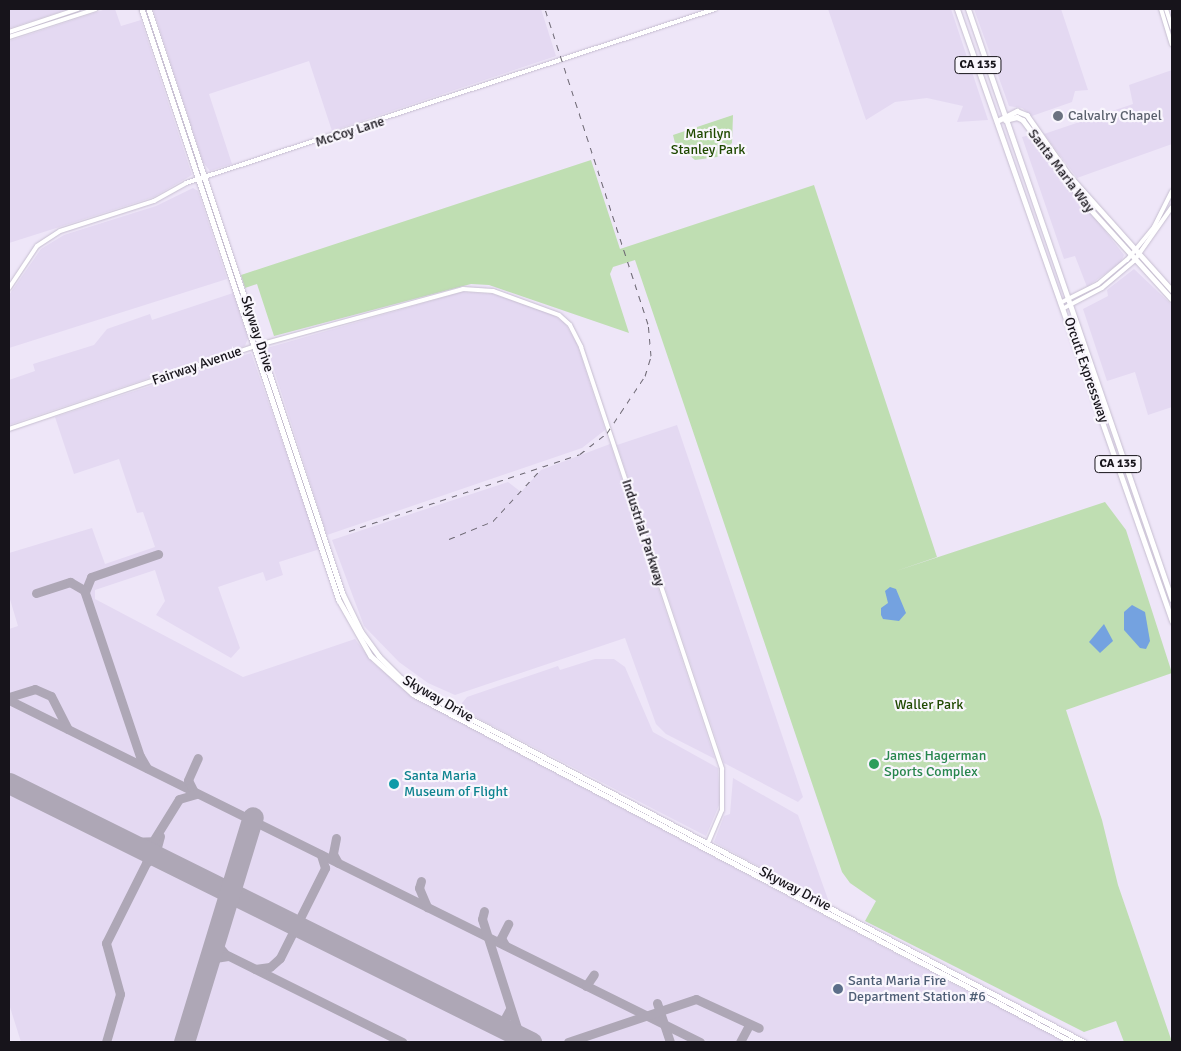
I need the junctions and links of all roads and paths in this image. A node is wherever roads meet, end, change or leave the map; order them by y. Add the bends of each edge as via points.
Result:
1 (78, 9) edge
2 (96, 9) edge
3 (142, 9) edge
4 (149, 9) edge
5 (715, 9) edge
6 (957, 9) edge
7 (968, 9) edge
8 (1161, 9) edge
9 (1166, 9) edge
10 (1172, 28) edge
11 (9, 32) edge
12 (9, 37) edge
13 (1172, 44) edge
14 (1006, 117) junction
15 (999, 120) junction
16 (202, 178) junction
17 (1172, 191) edge
18 (1172, 208) edge
19 (1135, 252) junction
20 (1140, 256) junction
21 (1130, 257) junction
22 (1134, 261) junction
23 (9, 288) edge
24 (474, 288) joint
25 (1172, 290) edge
26 (1172, 299) edge
27 (1069, 300) junction
28 (1063, 305) junction
29 (1071, 306) junction
30 (258, 345) junction
31 (9, 429) edge
32 (1172, 600) edge
33 (1172, 621) edge
34 (708, 843) junction
35 (1072, 1042) edge
36 (1084, 1042) edge

1 - 11 street
2 - 12 street
3 - 16 main road, Skyway Drive
4 - 16 main road, Skyway Drive
5 - 16 street, McCoy Lane
6 - 15 highway, CA 135
7 - 14 highway, CA 135
8 - 13 street
9 - 10 street
14 - 15 main road
14 - 19 main road, Santa Maria Way via 1018,110 1027,114 1070,175
14 - 21 main road, Santa Maria Way via 1023,120 1056,168
14 - 27 highway, Orcutt Expressway / CA 135
15 - 28 highway, Orcutt Expressway / CA 135
16 - 23 street, McCoy Lane via 154,201 53,234 34,250
16 - 30 main road, Skyway Drive
17 - 19 street via 1154,227
18 - 20 street
19 - 20 main road, Santa Maria Way
19 - 21 street
20 - 22 street
20 - 25 main road, Santa Maria Way
21 - 22 main road, Santa Maria Way
21 - 27 street via 1098,284
22 - 26 main road, Santa Maria Way
22 - 29 street via 1102,288
24 - 30 street, Fairway Avenue
24 - 34 street, Industrial Parkway via 550,310 575,332 722,769 722,810
27 - 28 street
27 - 29 highway, Orcutt Expressway / CA 135
28 - 29 street
28 - 33 highway, Orcutt Expressway / CA 135
29 - 32 highway, Orcutt Expressway / CA 135
30 - 31 street, Fairway Avenue
30 - 34 main road, Skyway Drive via 348,606 379,656 417,689
30 - 35 main road, Skyway Drive via 345,614 371,656 397,682 446,711
34 - 36 main road, Skyway Drive

